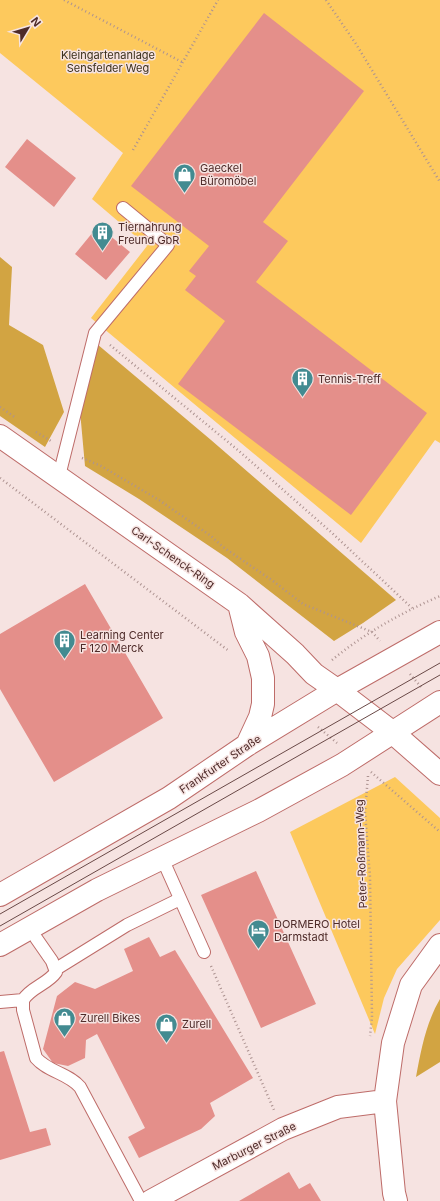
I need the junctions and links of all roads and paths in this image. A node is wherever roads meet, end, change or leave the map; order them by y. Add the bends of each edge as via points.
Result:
1 (64, 0) edge
2 (218, 0) edge
3 (326, 0) edge
4 (182, 62) junction
5 (133, 150) dead end
6 (440, 182) edge
7 (123, 208) dead end
8 (95, 333) junction
9 (0, 407) edge
10 (19, 422) dead end
11 (33, 430) dead end
12 (0, 436) edge
13 (65, 448) junction
14 (59, 476) junction
15 (0, 478) edge
16 (440, 596) edge
17 (239, 604) junction
18 (413, 608) junction
19 (372, 632) junction
20 (440, 632) edge
21 (378, 638) dead end
22 (347, 647) dead end
23 (231, 652) dead end
24 (407, 670) dead end
25 (337, 690) junction
26 (432, 696) edge
27 (301, 712) junction
28 (392, 732) junction
29 (247, 745) junction
30 (361, 763) junction
31 (440, 774) edge
32 (440, 832) edge
33 (162, 858) junction
34 (0, 895) edge
35 (180, 899) junction
36 (36, 938) dead end
37 (0, 945) edge
38 (440, 945) edge
39 (204, 952) joint
40 (56, 969) junction
41 (23, 1000) junction
42 (0, 1002) edge
43 (370, 1040) dead end
44 (385, 1101) junction
45 (283, 1129) junction
46 (141, 1201) edge
47 (151, 1201) edge
48 (396, 1201) edge

1 - 4 path
2 - 4 path
3 - 6 path via 356,44
4 - 5 path
7 - 8 lane via 168,245
8 - 13 lane
8 - 18 path via 250,461
9 - 10 path
11 - 13 path
12 - 14 main road, Carl-Schenck-Ring
13 - 14 lane
13 - 19 path via 159,500 303,604
14 - 17 main road, Carl-Schenck-Ring
15 - 23 path
16 - 18 path
17 - 25 main road, Carl-Schenck-Ring via 314,674
17 - 29 main road via 246,632 258,656 263,678 260,717
18 - 19 path
19 - 21 path
19 - 22 path
20 - 25 main road, Frankfurter Straße
24 - 26 path
25 - 27 main road, Frankfurter Straße
25 - 28 main road, Carl-Schenck-Ring
26 - 28 main road
27 - 29 main road, Frankfurter Straße
27 - 30 path
28 - 30 main road
28 - 31 main road, Carl-Schenck-Ring
29 - 34 main road, Frankfurter Straße via 170,798
30 - 32 path
30 - 33 main road
30 - 43 path, Peter-Roßmann-Weg via 370,877
33 - 35 lane
33 - 37 main road via 97,890
35 - 39 lane
35 - 40 lane via 127,925
36 - 40 lane
38 - 44 main road via 411,985 393,1043
39 - 45 path
40 - 41 lane via 53,977 30,992
41 - 42 lane
41 - 46 lane via 23,1010 36,1058 41,1064 68,1077 80,1087
44 - 45 main road, Marburger Straße via 338,1107
44 - 48 main road
45 - 47 main road, Marburger Straße

